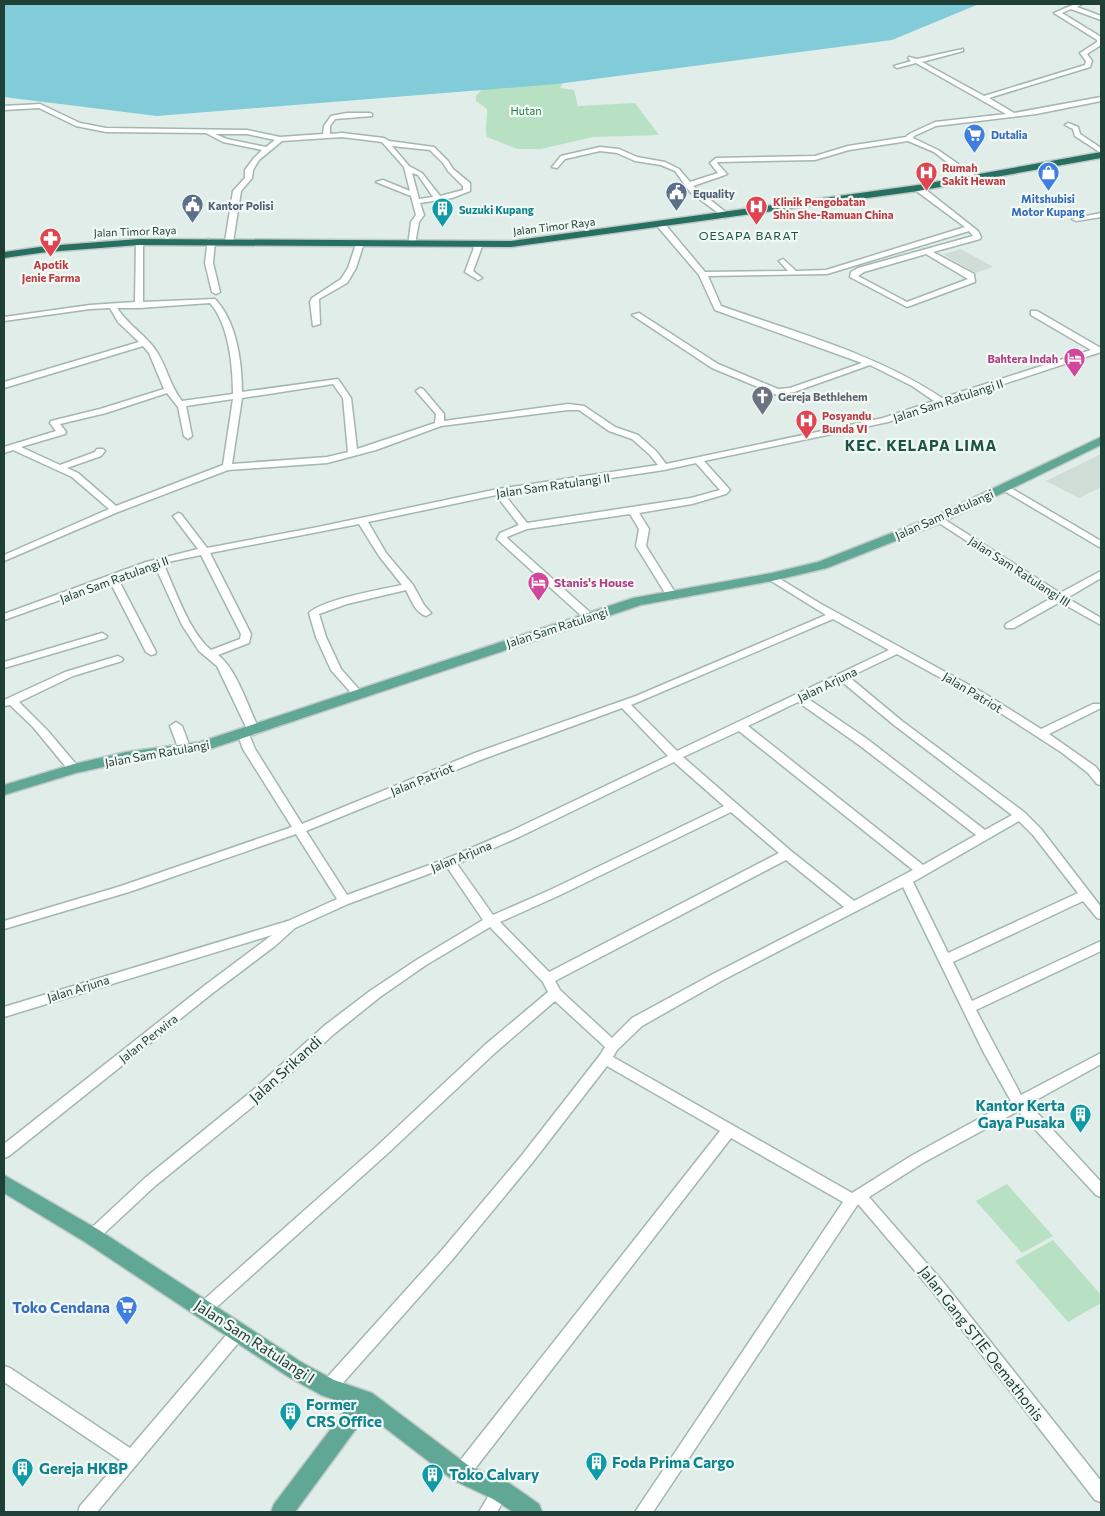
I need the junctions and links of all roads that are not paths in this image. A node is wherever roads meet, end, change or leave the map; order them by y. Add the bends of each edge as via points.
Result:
1 (1079, 4) edge
2 (1070, 7) junction
3 (1101, 18) edge
4 (961, 50) dead end
5 (914, 60) junction
6 (897, 66) dead end
7 (983, 98) junction
8 (1101, 99) edge
9 (4, 108) edge
10 (1012, 114) junction
11 (370, 115) dead end
12 (1068, 125) dead end
13 (207, 132) junction
14 (326, 135) junction
15 (910, 138) junction
16 (280, 139) junction
17 (388, 143) junction
18 (267, 149) junction
19 (1099, 155) edge
20 (407, 167) junction
21 (555, 167) dead end
22 (974, 179) junction
23 (380, 182) dead end
24 (688, 185) junction
25 (918, 188) junction
26 (416, 198) junction
27 (438, 198) junction
28 (1101, 215) edge
29 (724, 216) junction
30 (1076, 218) dead end
31 (661, 225) junction
32 (970, 228) junction
33 (211, 241) junction
34 (139, 242) junction
35 (229, 242) junction
36 (360, 243) junction
37 (411, 244) junction
38 (479, 244) junction
39 (928, 252) junction
40 (4, 255) edge
41 (783, 261) dead end
42 (794, 273) junction
43 (703, 274) junction
44 (478, 278) dead end
45 (216, 292) dead end
46 (112, 306) junction
47 (139, 306) junction
48 (1034, 313) dead end
49 (636, 314) dead end
50 (4, 319) edge
51 (316, 324) dead end
52 (145, 343) junction
53 (1100, 349) edge
54 (872, 362) junction
55 (4, 386) edge
56 (169, 390) junction
57 (420, 391) dead end
58 (238, 395) junction
59 (942, 402) junction
60 (180, 404) junction
61 (439, 424) junction
62 (188, 436) dead end
63 (1101, 441) edge
64 (9, 449) edge
65 (100, 451) dead end
66 (353, 454) junction
67 (698, 460) junction
68 (227, 467) junction
69 (664, 467) junction
70 (59, 468) junction
71 (1004, 486) junction
72 (498, 492) junction
73 (115, 510) junction
74 (633, 511) junction
75 (178, 516) dead end
76 (939, 518) junction
77 (362, 521) junction
78 (525, 526) junction
79 (1101, 545) edge
80 (204, 551) junction
81 (4, 558) edge
82 (158, 562) junction
83 (1101, 574) edge
84 (772, 577) junction
85 (113, 578) junction
86 (409, 587) junction
87 (672, 594) junction
88 (1061, 598) junction
89 (426, 613) dead end
90 (834, 616) junction
91 (4, 617) edge
92 (589, 618) junction
93 (1101, 622) edge
94 (1010, 626) dead end
95 (102, 636) dead end
96 (898, 650) junction
97 (150, 652) dead end
98 (213, 653) junction
99 (118, 659) dead end
100 (4, 664) edge
101 (841, 676) junction
102 (358, 694) junction
103 (799, 697) junction
104 (8, 702) edge
105 (624, 704) junction
106 (1097, 706) dead end
107 (176, 726) dead end
108 (740, 726) junction
109 (249, 733) junction
110 (1040, 733) junction
111 (185, 750) junction
112 (676, 758) junction
113 (74, 769) junction
114 (1101, 781) edge
115 (4, 790) edge
116 (731, 807) junction
117 (1020, 815) junction
118 (299, 830) junction
119 (984, 836) junction
120 (787, 854) junction
121 (450, 862) junction
122 (922, 871) junction
123 (906, 880) junction
124 (1085, 895) junction
125 (344, 901) junction
126 (853, 907) junction
127 (1099, 910) edge
128 (491, 921) junction
129 (292, 924) junction
130 (4, 925) edge
131 (1101, 946) edge
132 (945, 960) junction
133 (548, 979) junction
134 (555, 993) junction
135 (969, 1008) junction
136 (4, 1012) edge
137 (608, 1052) junction
138 (1101, 1058) edge
139 (1018, 1102) junction
140 (729, 1130) junction
141 (4, 1152) edge
142 (4, 1183) edge
143 (1101, 1191) edge
144 (856, 1198) junction
145 (92, 1236) junction
146 (205, 1308) junction
147 (239, 1331) junction
148 (4, 1374) edge
149 (328, 1388) junction
150 (365, 1400) junction
151 (132, 1458) junction
152 (461, 1473) junction
153 (501, 1491) junction
154 (1101, 1494) edge
155 (86, 1512) edge
156 (282, 1512) edge
157 (487, 1512) edge
158 (531, 1512) edge
159 (644, 1512) edge

1 - 2 street
2 - 3 street
2 - 7 street via 1058,13 1100,39 1100,43 1083,53 1088,66
4 - 5 street
5 - 6 street
5 - 7 street
7 - 10 street
8 - 10 street
9 - 13 street via 40,106 78,125 106,130
10 - 15 street via 935,124 913,133
11 - 14 street via 333,117
12 - 19 street via 1076,128 1077,135
13 - 16 street via 247,132
13 - 18 street via 225,141
14 - 16 street
14 - 17 street via 364,136
15 - 22 street via 936,151
15 - 24 street via 848,148 815,158 716,160 713,163 723,174
16 - 18 street
17 - 20 street
17 - 27 street via 432,148 467,185 464,193
18 - 35 street via 252,165 248,178 237,191
19 - 22 highway, Jalan Timor Raya
20 - 26 street
20 - 27 street via 420,174
21 - 24 street via 565,156 596,149 616,150 670,166
22 - 25 highway, Jalan Timor Raya
23 - 26 street
24 - 29 street
25 - 29 highway, Jalan Timor Raya
25 - 32 street
26 - 27 street
26 - 37 street via 420,215 415,222
28 - 30 street
29 - 31 highway, Jalan Timor Raya
31 - 38 highway, Jalan Timor Raya via 544,241
31 - 43 street
32 - 39 street via 977,237
32 - 42 street via 827,272
33 - 34 highway, Jalan Timor Raya
33 - 35 highway, Jalan Timor Raya
33 - 45 street via 209,263
34 - 40 highway, Jalan Timor Raya
34 - 47 street
35 - 36 highway, Jalan Timor Raya
36 - 37 highway, Jalan Timor Raya
36 - 51 street via 344,281 316,298 313,306
37 - 38 highway, Jalan Timor Raya
38 - 44 street via 469,272
39 - 39 street via 971,276 972,280 907,305 854,277 861,270
41 - 42 street
42 - 43 street
43 - 54 street via 716,304 722,310
46 - 47 street
46 - 50 street
46 - 52 street via 121,320
47 - 58 street via 204,300 216,305 234,347 238,364
48 - 53 street
49 - 54 street via 715,366 777,392
52 - 55 street
52 - 56 street via 153,352
53 - 59 street, Jalan Sam Ratulangi II
54 - 59 street
56 - 60 street
56 - 64 street via 54,423 62,432
57 - 61 street via 440,414
58 - 60 street
58 - 66 street via 336,382 347,398
58 - 68 street
59 - 67 street, Jalan Sam Ratulangi II via 885,420
60 - 62 street
61 - 66 street
61 - 69 street via 581,408 612,429 643,443
63 - 71 main road, Jalan Sam Ratulangi
64 - 70 street
65 - 70 street
66 - 68 street via 304,463
67 - 69 street, Jalan Sam Ratulangi II
67 - 74 street via 725,490 692,501
68 - 73 street
69 - 72 street, Jalan Sam Ratulangi II
70 - 73 street via 83,481
71 - 76 main road, Jalan Sam Ratulangi
71 - 79 street
72 - 77 street, Jalan Sam Ratulangi II
72 - 78 street
73 - 81 street
74 - 78 street
74 - 87 street via 644,528 641,546
75 - 80 street
76 - 84 main road, Jalan Sam Ratulangi via 822,564
76 - 88 street, Jalan Sam Ratulangi III
77 - 80 street, Jalan Sam Ratulangi II
77 - 86 street via 382,554
78 - 92 street via 503,534 502,539
80 - 82 street, Jalan Sam Ratulangi II
80 - 98 street via 238,613 246,637 245,642
82 - 85 street, Jalan Sam Ratulangi II
82 - 98 street via 193,636 203,650
83 - 88 street
84 - 87 main road, Jalan Sam Ratulangi
84 - 90 street, Jalan Patriot
85 - 91 street, Jalan Sam Ratulangi II
85 - 97 street
86 - 89 street
86 - 102 street via 339,603 314,613 336,670
87 - 92 main road, Jalan Sam Ratulangi via 638,601
88 - 93 street, Jalan Sam Ratulangi III
88 - 94 street
90 - 96 street, Jalan Patriot
90 - 105 street, Jalan Patriot
92 - 102 main road, Jalan Sam Ratulangi
95 - 100 street
96 - 101 street, Jalan Arjuna
96 - 110 street, Jalan Patriot via 942,672
98 - 109 street via 224,667
99 - 104 street via 75,672
101 - 103 street, Jalan Arjuna
101 - 117 street
102 - 109 main road, Jalan Sam Ratulangi
103 - 108 street, Jalan Arjuna
103 - 119 street
104 - 113 street via 51,740
105 - 112 street
105 - 118 street, Jalan Patriot via 479,756
106 - 110 street
107 - 111 street
108 - 112 street, Jalan Arjuna
108 - 122 street
109 - 111 main road, Jalan Sam Ratulangi
109 - 118 street via 249,749
110 - 114 street, Jalan Patriot via 1066,749
111 - 113 main road, Jalan Sam Ratulangi via 146,753
112 - 116 street
112 - 121 street, Jalan Arjuna
113 - 115 main road, Jalan Sam Ratulangi
116 - 120 street
116 - 128 street, Jalan Srikandi
117 - 119 street
117 - 124 street via 1038,832
118 - 125 street
118 - 130 street, Jalan Patriot via 125,889
119 - 122 street
120 - 126 street
120 - 133 street
121 - 125 street, Jalan Arjuna
121 - 128 street
122 - 123 street
123 - 126 street
123 - 132 street
124 - 127 street
124 - 132 street
125 - 129 street, Jalan Arjuna
126 - 137 street via 637,1022
128 - 133 street
128 - 145 street, Jalan Srikandi via 422,962 344,1018 257,1095 150,1182
129 - 136 street, Jalan Arjuna
129 - 141 street, Jalan Perwira via 266,948 209,989
131 - 135 street
132 - 135 street
133 - 134 street
134 - 137 street, Jalan Gang STIE Oemathonis
134 - 146 street via 490,1048 382,1150
135 - 139 street
137 - 140 street, Jalan Gang STIE Oemathonis
137 - 149 street via 527,1159 447,1255
138 - 139 street
139 - 143 street
139 - 144 street
140 - 144 street, Jalan Gang STIE Oemathonis
140 - 152 street
142 - 145 main road, Jalan Sam Ratulangi I
144 - 154 street, Jalan Gang STIE Oemathonis via 938,1287
144 - 159 street
145 - 146 main road, Jalan Sam Ratulangi I
146 - 147 main road, Jalan Sam Ratulangi I
147 - 149 main road, Jalan Sam Ratulangi I
147 - 151 street
148 - 151 street
149 - 150 main road, Jalan Sam Ratulangi I
150 - 152 main road, Jalan Sam Ratulangi I
150 - 156 main road
151 - 155 street
152 - 153 main road, Jalan Sam Ratulangi I
153 - 157 street
153 - 158 main road, Jalan Sam Ratulangi I

